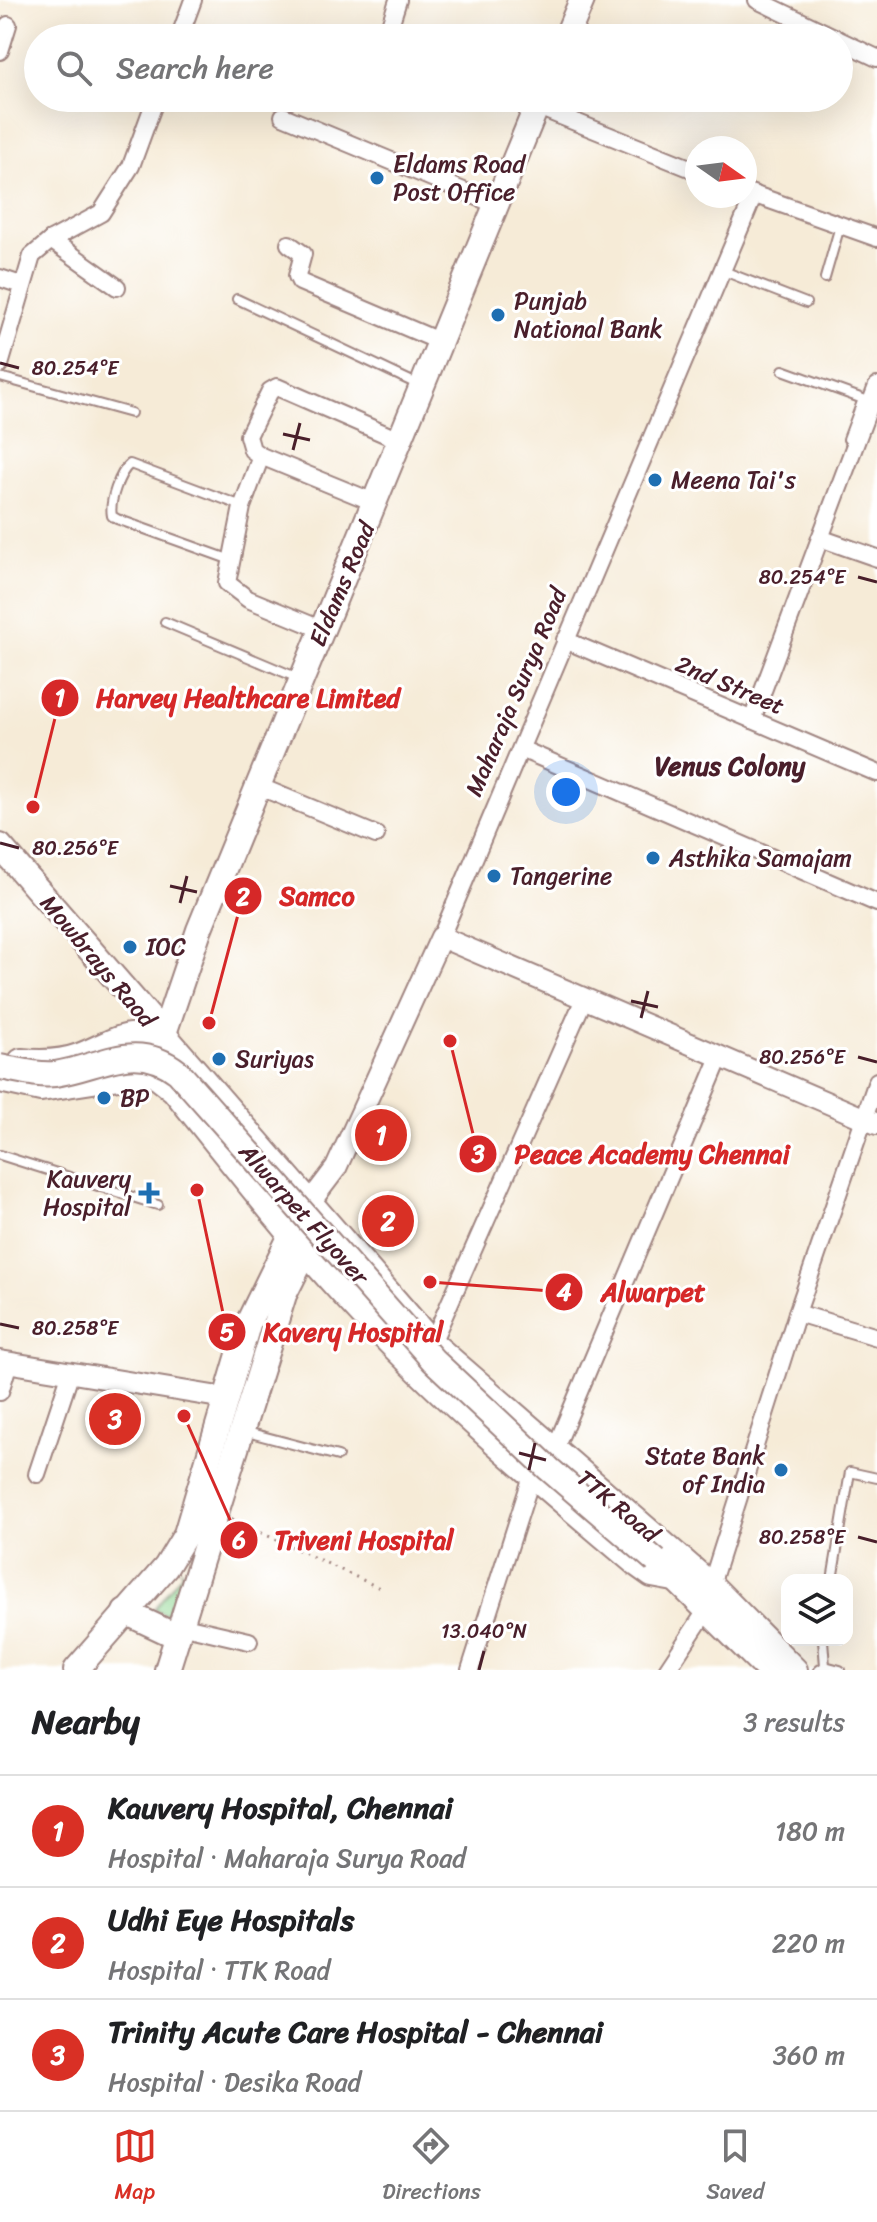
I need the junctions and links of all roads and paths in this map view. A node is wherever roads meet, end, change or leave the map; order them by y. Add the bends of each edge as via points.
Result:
1 (193, 0) edge
2 (398, 0) edge
3 (582, 0) edge
4 (765, 2) edge
5 (184, 24) edge
6 (390, 24) edge
7 (572, 24) edge
8 (808, 24) edge
9 (8, 25) dead end
10 (853, 47) edge
11 (0, 51) edge
12 (877, 58) edge
13 (150, 112) edge
14 (527, 112) edge
15 (559, 112) edge
16 (283, 116) dead end
17 (685, 166) edge
18 (757, 196) edge
19 (497, 205) junction
20 (744, 208) edge
21 (840, 226) junction
22 (877, 238) edge
23 (51, 240) junction
24 (289, 244) dead end
25 (721, 270) junction
26 (0, 278) edge
27 (825, 278) dead end
28 (21, 285) junction
29 (117, 287) dead end
30 (237, 299) dead end
31 (806, 303) dead end
32 (441, 342) junction
33 (0, 365) edge
34 (783, 370) dead end
35 (0, 377) edge
36 (877, 386) edge
37 (423, 387) junction
38 (131, 413) dead end
39 (401, 441) junction
40 (855, 446) junction
41 (261, 456) junction
42 (376, 503) junction
43 (242, 507) junction
44 (820, 538) junction
45 (877, 558) edge
46 (231, 560) junction
47 (165, 622) dead end
48 (323, 630) junction
49 (565, 640) junction
50 (302, 680) junction
51 (752, 720) junction
52 (521, 749) junction
53 (877, 773) edge
54 (258, 786) junction
55 (376, 835) dead end
56 (0, 846) edge
57 (877, 903) edge
58 (441, 937) junction
59 (584, 999) junction
60 (164, 1039) junction
61 (720, 1057) junction
62 (0, 1059) edge
63 (0, 1067) edge
64 (151, 1072) junction
65 (0, 1080) edge
66 (877, 1081) edge
67 (870, 1122) edge
68 (0, 1155) edge
69 (260, 1197) junction
70 (158, 1205) dead end
71 (318, 1209) junction
72 (298, 1241) junction
73 (323, 1270) junction
74 (284, 1295) junction
75 (797, 1313) junction
76 (249, 1321) junction
77 (877, 1337) edge
78 (432, 1343) junction
79 (4, 1361) edge
80 (71, 1372) junction
81 (0, 1392) edge
82 (225, 1398) junction
83 (242, 1431) junction
84 (554, 1451) junction
85 (338, 1456) dead end
86 (37, 1474) dead end
87 (532, 1476) junction
88 (877, 1478) edge
89 (218, 1512) junction
90 (833, 1574) edge
91 (674, 1579) junction
92 (384, 1590) dead end
93 (709, 1596) junction
94 (125, 1612) junction
95 (178, 1630) junction
96 (249, 1641) dead end
97 (823, 1646) edge
98 (822, 1668) edge
99 (76, 1670) edge
100 (167, 1670) edge
101 (470, 1670) edge
102 (667, 1670) edge
103 (768, 1670) edge
104 (795, 1670) edge
105 (840, 1670) edge

1 - 5 street
2 - 6 street
3 - 7 main road
4 - 8 street
9 - 11 street
10 - 12 street
13 - 23 street via 117,192 101,213
14 - 19 main road, Eldams Road
15 - 17 street
16 - 19 street
18 - 21 street
19 - 32 main road, Eldams Road
20 - 25 street, Maharaja Surya Road
21 - 22 street
21 - 27 lane
23 - 28 street via 32,256
23 - 29 street
24 - 32 street via 303,254 300,282
25 - 31 lane
25 - 49 street, Maharaja Surya Road
26 - 28 street
28 - 33 street
30 - 37 lane
32 - 37 main road, Eldams Road
34 - 40 lane via 863,399 848,439
35 - 38 lane
36 - 40 street
37 - 39 main road, Eldams Road
39 - 41 street via 277,387 248,436 252,450
39 - 42 main road, Eldams Road
40 - 44 street
41 - 42 street
41 - 43 street
42 - 48 main road, Eldams Road
43 - 46 street
43 - 46 lane via 130,464 110,507 117,519
44 - 45 street
44 - 51 street
46 - 48 street via 227,583 234,592
47 - 50 lane
48 - 50 main road, Eldams Road
49 - 51 street, 2nd Street
49 - 52 street, Maharaja Surya Road
50 - 54 main road, Eldams Road
51 - 53 street, 2nd Street
52 - 57 street
52 - 58 street, Maharaja Surya Road
54 - 55 street
54 - 60 main road, Eldams Road via 199,930
56 - 60 main road, Mowbrays Raod
58 - 59 street
58 - 71 street, Maharaja Surya Road
59 - 61 street
59 - 78 street
60 - 62 main road via 123,1035 78,1056 45,1064
60 - 64 main road, Eldams Road
60 - 71 main road, Mowbrays Raod via 181,1051
61 - 67 street
61 - 84 street
63 - 91 main road, Alwarpet Flyover, bridge via 52,1074 139,1054 163,1060 433,1360
64 - 65 main road via 41,1089
64 - 69 main road via 174,1090
66 - 67 street
67 - 75 street
68 - 70 lane
69 - 72 main road
69 - 76 main road via 270,1225 268,1260
71 - 72 main road
71 - 78 main road, TTK Road
72 - 73 main road
72 - 74 main road
72 - 76 main road
73 - 74 main road
73 - 87 main road
74 - 83 main road
75 - 77 street
75 - 93 street
76 - 82 main road
78 - 84 main road, TTK Road
79 - 80 street
79 - 81 street
80 - 82 street
80 - 86 street
82 - 94 main road via 186,1534 166,1567
83 - 85 lane
83 - 89 main road
84 - 93 main road, TTK Road
87 - 91 main road via 638,1565 652,1575
87 - 101 street
88 - 90 lane via 850,1472
89 - 92 path
89 - 95 main road
91 - 93 main road, TTK Road
93 - 102 street
93 - 103 main road, TTK Road
93 - 104 main road, TTK Road
94 - 95 main road
94 - 99 main road
95 - 96 street
95 - 100 main road
97 - 98 lane
98 - 105 lane

